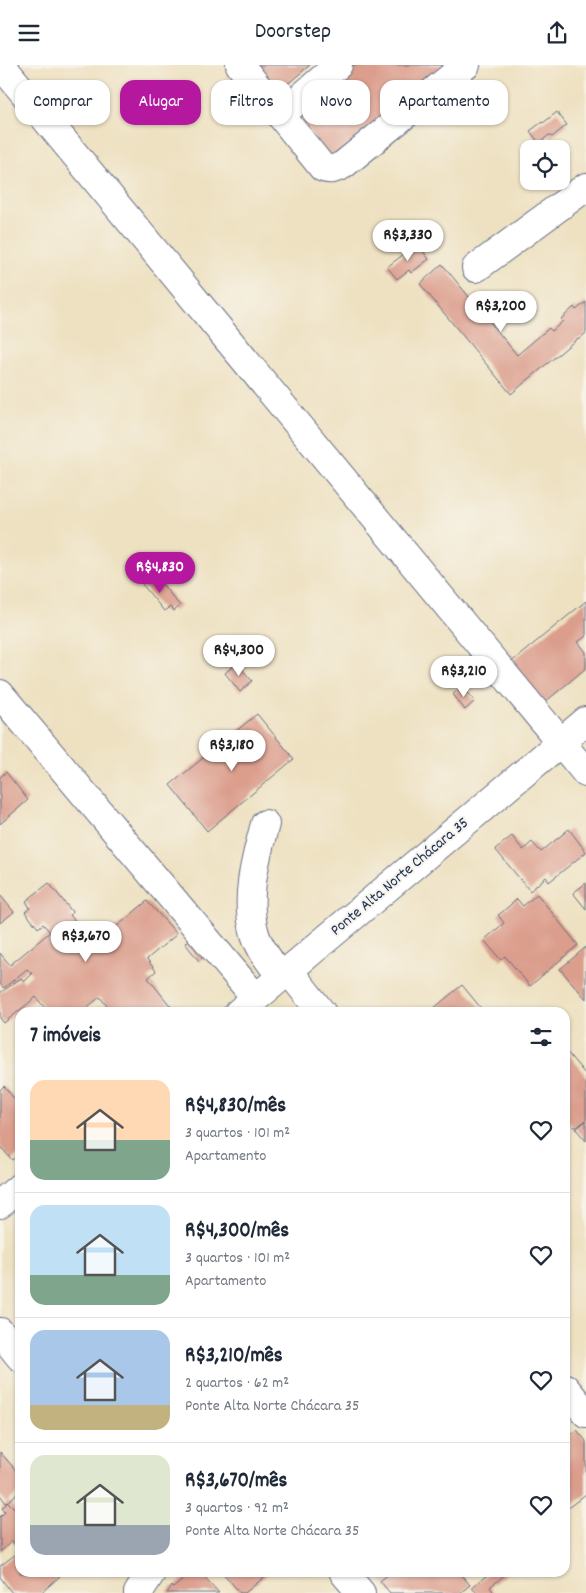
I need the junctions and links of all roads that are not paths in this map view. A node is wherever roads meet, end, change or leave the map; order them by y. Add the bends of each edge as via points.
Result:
1 (1, 65) edge
2 (240, 65) edge
3 (338, 65) edge
4 (466, 65) edge
5 (252, 80) edge
6 (292, 105) edge
7 (289, 125) edge
8 (586, 187) edge
9 (476, 268) dead end
10 (0, 694) edge
11 (586, 721) edge
12 (562, 741) junction
13 (586, 773) edge
14 (265, 824) dead end
15 (285, 974) junction
16 (247, 1005) edge
17 (316, 1007) edge
18 (15, 1191) edge
19 (0, 1204) edge
20 (0, 1332) edge
21 (15, 1351) edge
22 (570, 1394) edge
23 (586, 1413) edge
24 (148, 1577) edge
25 (347, 1577) edge
26 (138, 1593) edge
27 (361, 1593) edge

1 - 12 street via 488,656
2 - 5 street
3 - 6 street
4 - 7 street via 335,169 323,168
8 - 9 street
10 - 16 street
11 - 12 street, Ponte Alta Norte Chácara 35
12 - 13 street
12 - 15 street, Ponte Alta Norte Chácara 35
14 - 15 street via 254,863 251,913 255,934 263,951
15 - 16 street, Ponte Alta Norte Chácara 35
15 - 17 street
18 - 19 street
20 - 21 street
22 - 23 street
24 - 26 street
25 - 27 street

